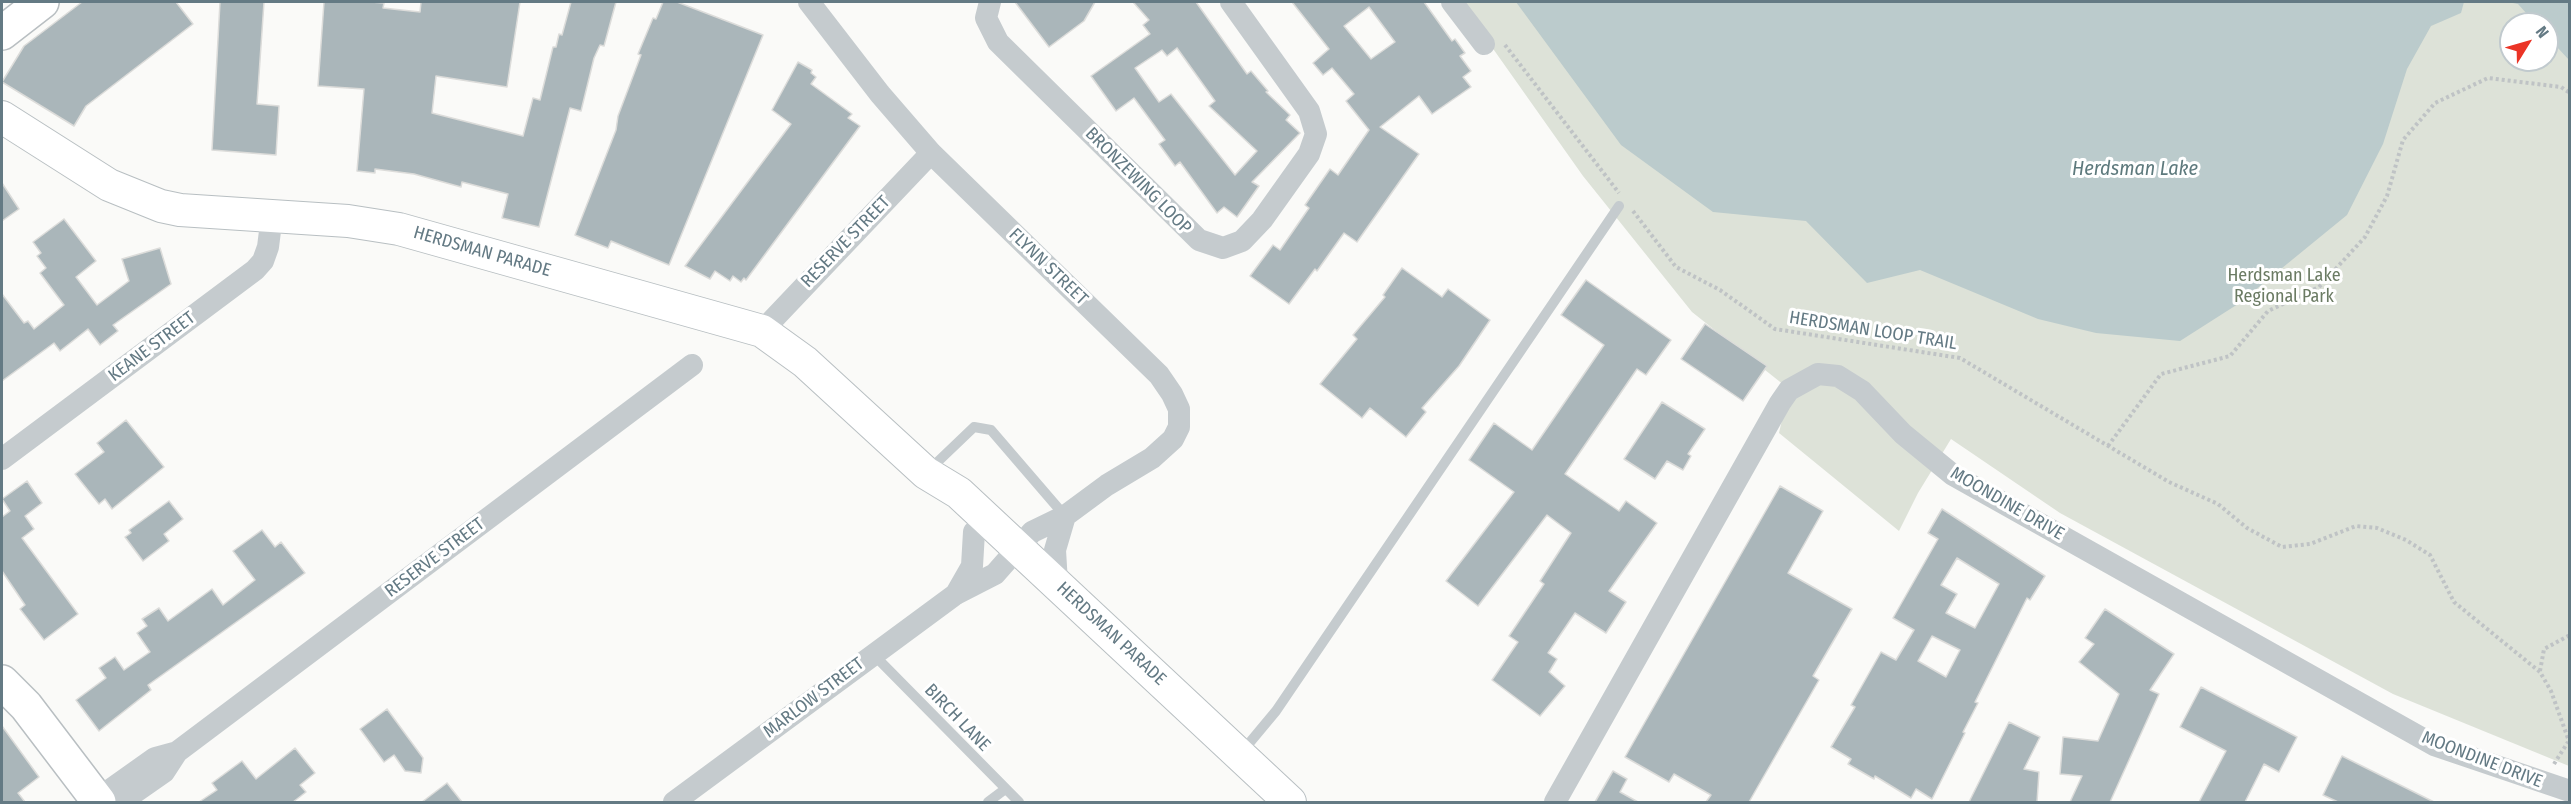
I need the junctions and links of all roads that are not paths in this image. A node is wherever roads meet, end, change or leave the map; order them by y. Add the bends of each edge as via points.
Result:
1 (42, 2) edge
2 (809, 2) edge
3 (990, 2) edge
4 (1231, 2) edge
5 (1452, 2) edge
6 (2, 33) edge
7 (1494, 43) road end
8 (2, 117) edge
9 (931, 153) junction
10 (1619, 206) dead end
11 (272, 215) junction
12 (762, 331) junction
13 (692, 365) dead end
14 (2, 459) edge
15 (926, 473) junction
16 (1065, 516) junction
17 (974, 532) junction
18 (1011, 554) junction
19 (1057, 584) junction
20 (956, 594) junction
21 (873, 654) junction
22 (2, 660) edge
23 (2, 682) edge
24 (26, 706) junction
25 (1239, 756) junction
26 (1004, 790) junction
27 (2570, 791) edge
28 (1279, 801) edge
29 (103, 802) edge
30 (674, 802) edge
31 (988, 802) edge
32 (1019, 802) edge
33 (1555, 802) edge

1 - 6 main road
2 - 9 street, FLYNN STREET via 879,94
3 - 4 street, BRONZEWING LOOP via 986,18 998,42 1199,240 1223,248 1242,241 1262,220 1309,154 1316,134 1309,111
5 - 7 street
8 - 11 main road, HERDSMAN PARADE via 109,185 161,206
9 - 12 street, RESERVE STREET
9 - 16 street, FLYNN STREET via 1159,375 1179,409 1179,427 1173,439 1152,458
10 - 25 lane via 1276,711
11 - 12 main road, HERDSMAN PARADE via 348,220 399,229
11 - 14 street, KEANE STREET via 268,247 255,270
12 - 15 main road, HERDSMAN PARADE via 805,362
13 - 29 street, RESERVE STREET via 177,752 155,758
15 - 16 lane via 974,427 991,430
15 - 17 main road, HERDSMAN PARADE via 947,506
15 - 18 main road, HERDSMAN PARADE via 958,493
16 - 18 street, FLYNN STREET via 1032,532
16 - 19 street via 1055,550
17 - 18 main road, HERDSMAN PARADE
17 - 20 street, MARLOW STREET via 972,566
18 - 19 main road, HERDSMAN PARADE
18 - 20 street, MARLOW STREET via 995,574
18 - 28 main road, HERDSMAN PARADE
19 - 25 main road, HERDSMAN PARADE
20 - 21 street, MARLOW STREET
21 - 26 lane, BIRCH LANE
21 - 30 street, MARLOW STREET
22 - 24 main road
23 - 24 main road
24 - 29 main road
25 - 28 main road, HERDSMAN PARADE
26 - 31 lane
26 - 32 lane, BIRCH LANE
27 - 33 street, MOONDINE DRIVE via 2434,745 1953,475 1903,434 1862,391 1838,376 1818,374 1789,390 1780,403

